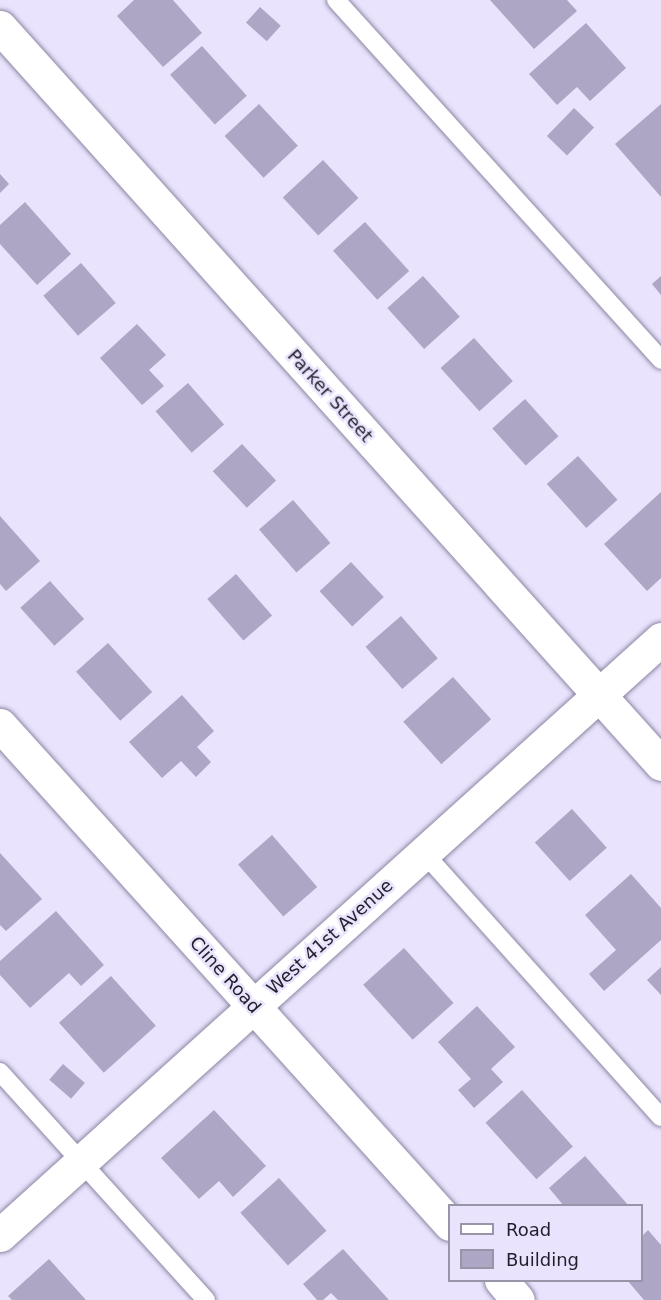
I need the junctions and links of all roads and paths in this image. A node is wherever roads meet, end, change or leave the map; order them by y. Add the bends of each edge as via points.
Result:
1 (336, 0) edge
2 (0, 27) edge
3 (661, 360) edge
4 (661, 639) edge
5 (598, 695) junction
6 (0, 725) edge
7 (661, 764) edge
8 (423, 852) junction
9 (253, 1007) junction
10 (0, 1072) edge
11 (661, 1117) edge
12 (81, 1162) junction
13 (448, 1222) edge
14 (0, 1235) edge
15 (502, 1282) edge
16 (206, 1300) edge
17 (518, 1300) edge

1 - 3 lane
2 - 5 street, Parker Street
4 - 5 street, West 41st Avenue
5 - 7 street, Parker Street
5 - 8 street, West 41st Avenue
6 - 9 street, Cline Road
8 - 9 street, West 41st Avenue
8 - 11 lane
9 - 12 street, West 41st Avenue
9 - 13 street, Cline Road
10 - 12 lane
12 - 14 street, West 41st Avenue
12 - 16 lane
15 - 17 street

